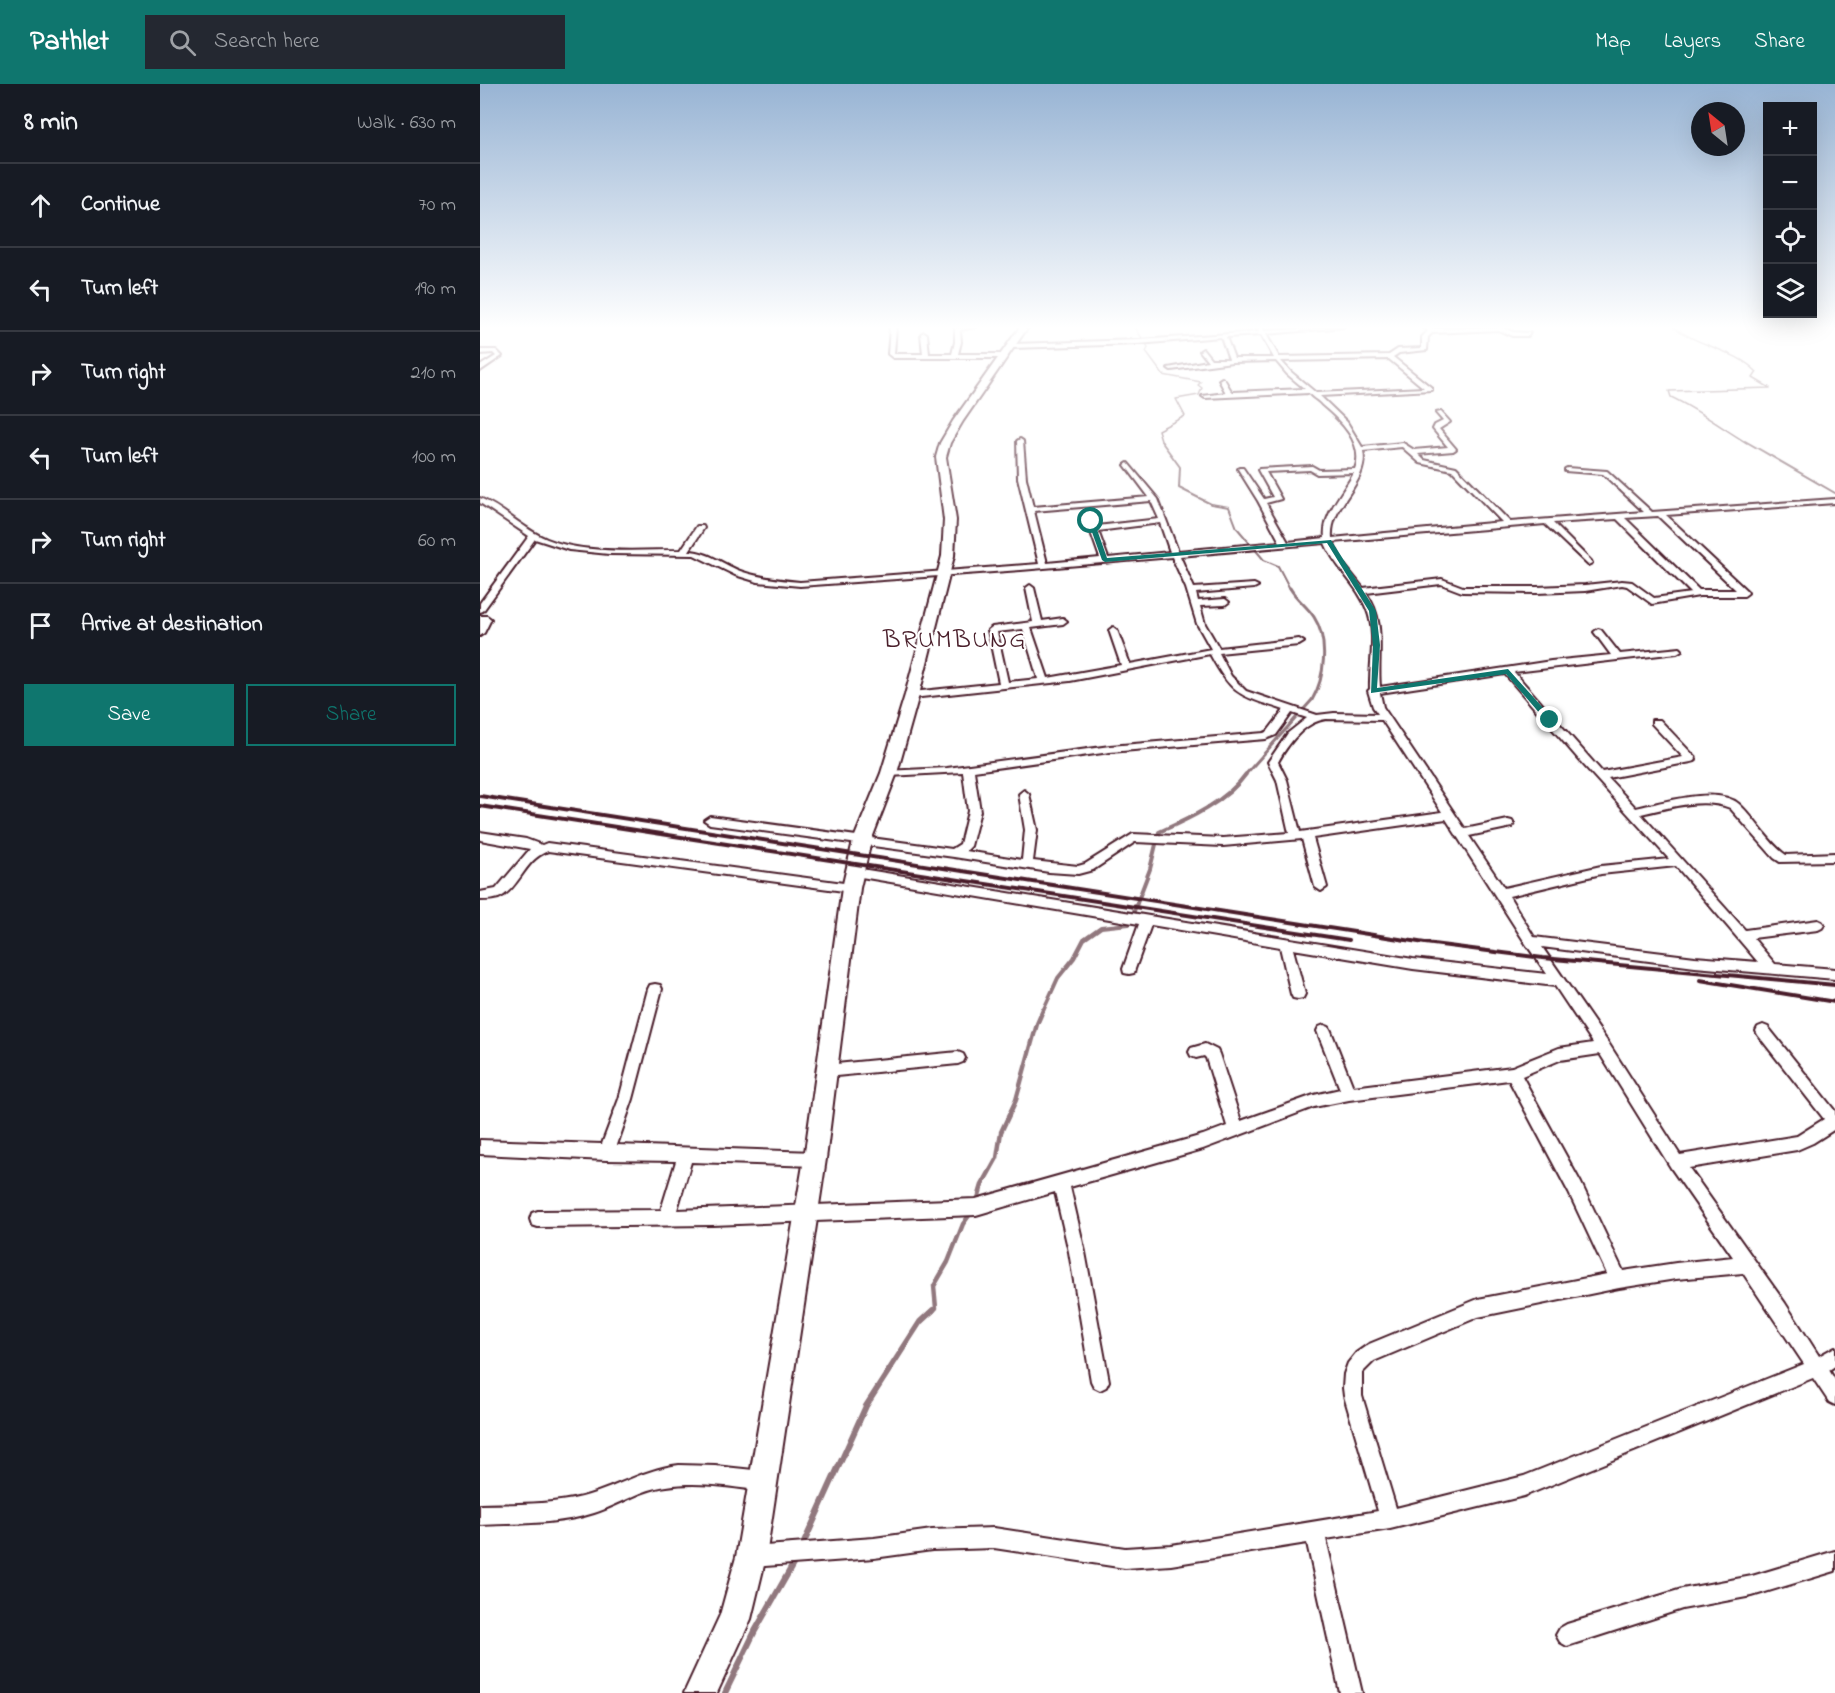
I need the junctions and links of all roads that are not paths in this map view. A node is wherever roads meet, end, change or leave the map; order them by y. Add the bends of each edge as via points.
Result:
1 (972, 402) edge
2 (1321, 402) edge
3 (1439, 413) dead end
4 (1020, 441) dead end
5 (1359, 449) junction
6 (1413, 452) junction
7 (1128, 465) dead end
8 (1241, 469) dead end
9 (1567, 470) dead end
10 (1357, 471) junction
11 (1154, 499) junction
12 (480, 500) edge
13 (1262, 501) junction
14 (1834, 502) edge
15 (1030, 509) junction
16 (1653, 513) junction
17 (1618, 516) junction
18 (1162, 521) junction
19 (1548, 522) junction
20 (1508, 524) junction
21 (700, 528) dead end
22 (534, 535) junction
23 (1329, 541) junction
24 (1286, 544) junction
25 (684, 552) junction
26 (1175, 554) junction
27 (1105, 560) junction
28 (1587, 563) dead end
29 (1044, 566) junction
30 (943, 575) junction
31 (1254, 586) dead end
32 (1030, 588) dead end
33 (492, 591) junction
34 (1191, 591) junction
35 (1360, 591) junction
36 (480, 593) edge
37 (1696, 593) junction
38 (1225, 602) dead end
39 (1196, 604) junction
40 (480, 609) edge
41 (480, 619) edge
42 (1064, 621) dead end
43 (1038, 624) junction
44 (1026, 626) junction
45 (1113, 630) dead end
46 (1599, 632) dead end
47 (480, 633) edge
48 (1299, 642) dead end
49 (1677, 650) dead end
50 (1214, 651) junction
51 (1619, 658) junction
52 (1127, 668) junction
53 (1508, 671) junction
54 (1044, 681) junction
55 (1004, 686) junction
56 (1373, 691) junction
57 (912, 695) junction
58 (1290, 709) junction
59 (1314, 716) junction
60 (1384, 717) junction
61 (1656, 722) dead end
62 (968, 769) junction
63 (889, 773) junction
64 (1600, 776) junction
65 (1024, 794) dead end
66 (1634, 812) junction
67 (1449, 815) junction
68 (710, 820) dead end
69 (1508, 824) dead end
70 (1461, 834) junction
71 (480, 836) edge
72 (1301, 836) junction
73 (862, 841) junction
74 (539, 848) junction
75 (954, 853) junction
76 (1835, 857) edge
77 (1679, 862) junction
78 (1027, 865) junction
79 (840, 882) junction
80 (1321, 886) dead end
81 (1501, 893) junction
82 (480, 896) edge
83 (1144, 918) junction
84 (1818, 925) dead end
85 (1743, 935) junction
86 (1530, 941) junction
87 (1285, 942) junction
88 (1771, 968) junction
89 (1129, 969) dead end
90 (1835, 974) edge
91 (1559, 981) junction
92 (655, 988) dead end
93 (1298, 994) dead end
94 (1324, 1031) dead end
95 (1763, 1031) dead end
96 (1604, 1048) junction
97 (1196, 1052) dead end
98 (958, 1058) dead end
99 (826, 1071) junction
100 (1513, 1073) junction
101 (1349, 1094) junction
102 (1835, 1122) edge
103 (1236, 1130) junction
104 (480, 1147) edge
105 (606, 1153) junction
106 (686, 1153) junction
107 (815, 1159) junction
108 (1676, 1163) junction
109 (1061, 1183) junction
110 (807, 1212) junction
111 (666, 1217) junction
112 (538, 1219) dead end
113 (1746, 1264) junction
114 (1619, 1280) junction
115 (1835, 1356) edge
116 (1817, 1368) junction
117 (1100, 1381) dead end
118 (1835, 1396) edge
119 (763, 1481) junction
120 (480, 1515) edge
121 (1390, 1519) junction
122 (1314, 1530) junction
123 (751, 1557) junction
124 (1835, 1561) edge
125 (1567, 1635) dead end
126 (700, 1693) edge
127 (1351, 1693) edge

1 - 30 street via 941,457 950,520
2 - 5 street via 1347,425
3 - 6 street via 1447,422 1436,429 1453,449
4 - 15 street via 1022,478
5 - 6 street via 1401,445
5 - 10 street via 1361,461
6 - 20 street via 1424,463 1454,468
7 - 11 street
8 - 13 street
9 - 16 street via 1605,472
10 - 13 street via 1261,470 1276,499
10 - 23 street via 1338,505 1328,531
11 - 15 street
11 - 18 street
12 - 22 street
13 - 24 street
14 - 16 street
15 - 29 street
16 - 17 street
16 - 37 street via 1744,593
17 - 19 street
17 - 37 street
18 - 26 street
18 - 27 street via 1092,525
19 - 20 street
19 - 28 street
20 - 23 street
21 - 25 street
22 - 25 street via 569,548
22 - 33 street
23 - 24 street
23 - 35 street
24 - 26 street
25 - 30 street via 705,556 738,573 782,583
26 - 27 street
26 - 34 street
27 - 29 street
29 - 30 street
30 - 57 street
31 - 34 street
32 - 43 street
33 - 36 street
33 - 40 street
34 - 39 street
35 - 37 street via 1442,581 1462,588 1537,590 1622,583 1652,601
35 - 56 street via 1372,611 1376,635
38 - 39 street
39 - 50 street
41 - 47 street via 487,619
42 - 43 street
43 - 44 street
44 - 54 street
44 - 55 street via 992,630
45 - 52 street
46 - 51 street
48 - 50 street
49 - 51 street
50 - 52 street
50 - 58 street via 1227,677 1243,693
51 - 53 street
52 - 54 street
53 - 56 street
53 - 64 street
54 - 55 street
55 - 57 street
56 - 60 street
57 - 63 street
58 - 59 street
58 - 62 street via 1266,736 1110,749
59 - 60 street
59 - 72 street via 1284,744 1273,762
60 - 67 street
61 - 64 street via 1690,759
62 - 63 street
62 - 75 street via 974,815 965,846
63 - 73 street
64 - 66 street
65 - 78 street via 1032,830
66 - 76 street via 1695,800 1724,801 1734,805 1784,859
66 - 77 street
67 - 70 street
67 - 72 street
68 - 73 street
69 - 70 street
70 - 81 street
71 - 74 street
72 - 78 street via 1222,842 1139,837 1127,840 1084,869
72 - 80 street
73 - 75 street
73 - 79 street
74 - 79 street
74 - 82 street via 500,892
75 - 78 street
77 - 81 street via 1601,870
77 - 85 street
79 - 83 street
79 - 99 street via 837,975
81 - 86 street
83 - 87 street
83 - 89 street
84 - 85 street
85 - 88 street
86 - 88 street
86 - 91 street
87 - 91 street via 1443,969
87 - 93 street
88 - 90 street
91 - 96 street
92 - 105 street via 626,1099
94 - 101 street
95 - 102 street
96 - 100 street via 1559,1054
96 - 108 street
97 - 103 street via 1205,1050 1212,1054
98 - 99 street
99 - 107 street
100 - 101 street
100 - 114 street
101 - 103 street via 1314,1101
102 - 108 street via 1809,1140
103 - 109 street
104 - 105 street
105 - 106 street
106 - 107 street
106 - 111 street
107 - 110 street
108 - 113 street
109 - 110 street via 976,1207
109 - 117 street
110 - 111 street
110 - 119 street
111 - 112 street
113 - 114 street
113 - 116 street
114 - 121 street via 1478,1308 1362,1358 1354,1368 1353,1396
115 - 116 street
116 - 118 street
116 - 121 street via 1524,1486
119 - 120 street via 686,1474 665,1476 592,1504 552,1512
119 - 123 street
121 - 122 street
122 - 123 street via 1171,1555 1125,1558 994,1538
122 - 127 street
123 - 126 street via 735,1618
124 - 125 street via 1752,1586 1682,1599

